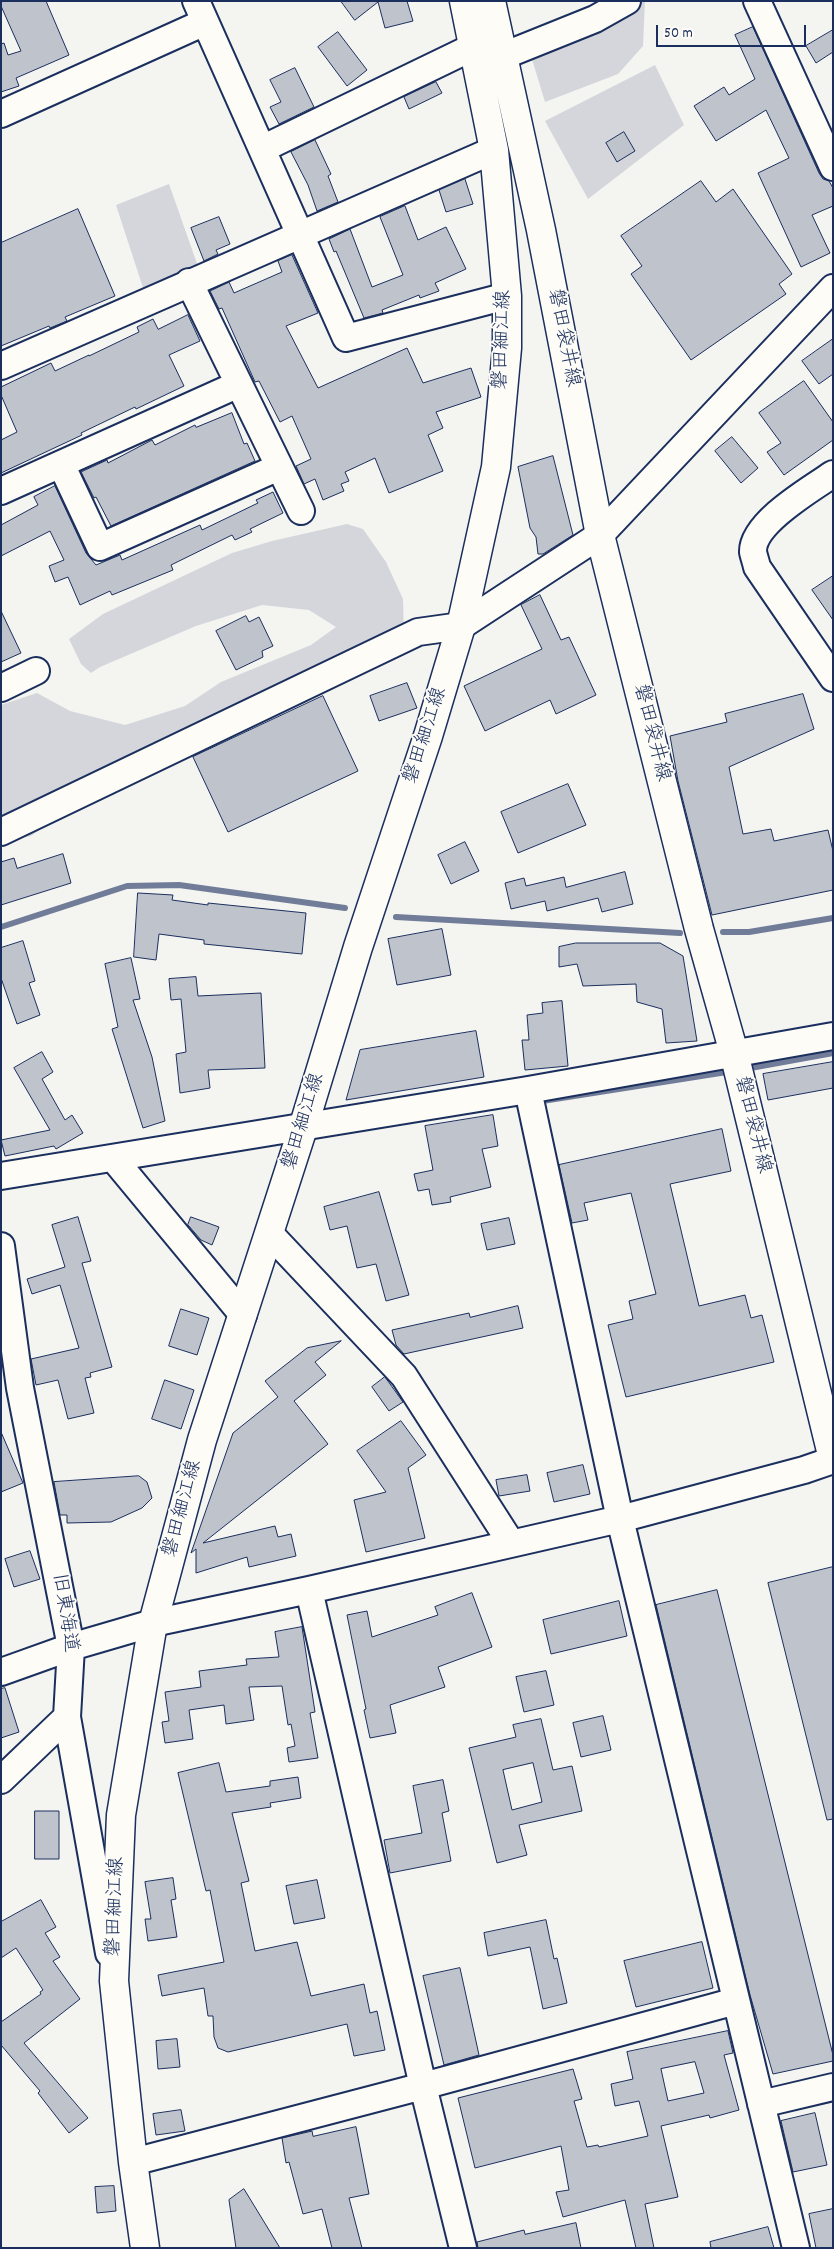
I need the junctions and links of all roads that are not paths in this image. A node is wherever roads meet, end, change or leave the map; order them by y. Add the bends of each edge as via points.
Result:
1 (464, 1) edge
2 (491, 1) edge
3 (627, 1) edge
4 (757, 1) edge
5 (200, 12) edge
6 (473, 47) junction
7 (503, 56) junction
8 (1, 114) edge
9 (262, 150) junction
10 (494, 150) junction
11 (833, 167) edge
12 (299, 233) junction
13 (189, 282) junction
14 (833, 288) edge
15 (507, 296) junction
16 (1, 366) edge
17 (239, 384) junction
18 (61, 464) junction
19 (279, 466) junction
20 (833, 474) edge
21 (1, 491) edge
22 (301, 511) dead end
23 (600, 534) junction
24 (461, 626) junction
25 (36, 671) dead end
26 (833, 678) edge
27 (1, 688) edge
28 (1, 832) edge
29 (833, 1036) edge
30 (734, 1053) junction
31 (528, 1090) junction
32 (303, 1128) junction
33 (113, 1158) junction
34 (1, 1176) edge
35 (269, 1234) junction
36 (1, 1246) edge
37 (242, 1315) junction
38 (833, 1459) edge
39 (620, 1518) junction
40 (511, 1543) junction
41 (309, 1590) junction
42 (153, 1622) junction
43 (71, 1647) junction
44 (1, 1672) edge
45 (67, 1717) junction
46 (1, 1780) edge
47 (114, 1981) junction
48 (736, 2001) junction
49 (423, 2086) junction
50 (833, 2087) edge
51 (761, 2104) junction
52 (133, 2162) junction
53 (145, 2248) edge
54 (463, 2248) edge
55 (796, 2248) edge

1 - 6 main road, 磐田細江線
2 - 7 main road, 磐田袋井線
3 - 7 street via 595,20
4 - 11 street
5 - 8 street
5 - 9 street
6 - 9 street
6 - 10 main road, 磐田細江線
7 - 23 main road, 磐田袋井線 via 541,230
9 - 12 street
10 - 12 street
10 - 15 main road, 磐田細江線
12 - 13 street
12 - 15 street via 346,338
13 - 16 street
13 - 17 street
14 - 23 street
15 - 24 main road, 磐田細江線 via 507,348 496,466
17 - 18 street
17 - 19 street
18 - 19 street via 100,547
18 - 21 street
19 - 22 street
20 - 26 street via 775,516 762,529 753,550 757,567
23 - 24 street
23 - 30 main road, 磐田袋井線 via 697,920
24 - 28 street via 418,632
24 - 32 main road, 磐田細江線
25 - 27 street
29 - 30 street
30 - 31 street
30 - 38 main road, 磐田袋井線
31 - 32 street
31 - 39 street
32 - 33 street
32 - 35 main road, 磐田細江線
33 - 34 street
33 - 37 street
35 - 37 main road, 磐田細江線
35 - 40 street via 404,1376
36 - 43 street, 旧東海道 via 20,1388
37 - 42 main road, 磐田細江線 via 202,1440
38 - 39 street via 804,1470
39 - 40 street
39 - 48 street
40 - 41 street
41 - 42 street
41 - 49 street
42 - 43 street
42 - 47 main road, 磐田細江線 via 121,1815
43 - 44 street
43 - 45 street, 旧東海道
45 - 46 street
45 - 47 street, 旧東海道
47 - 52 main road, 磐田細江線
48 - 49 street
48 - 51 street
49 - 52 street
49 - 54 street
50 - 51 street
51 - 55 street
52 - 53 main road, 磐田細江線

